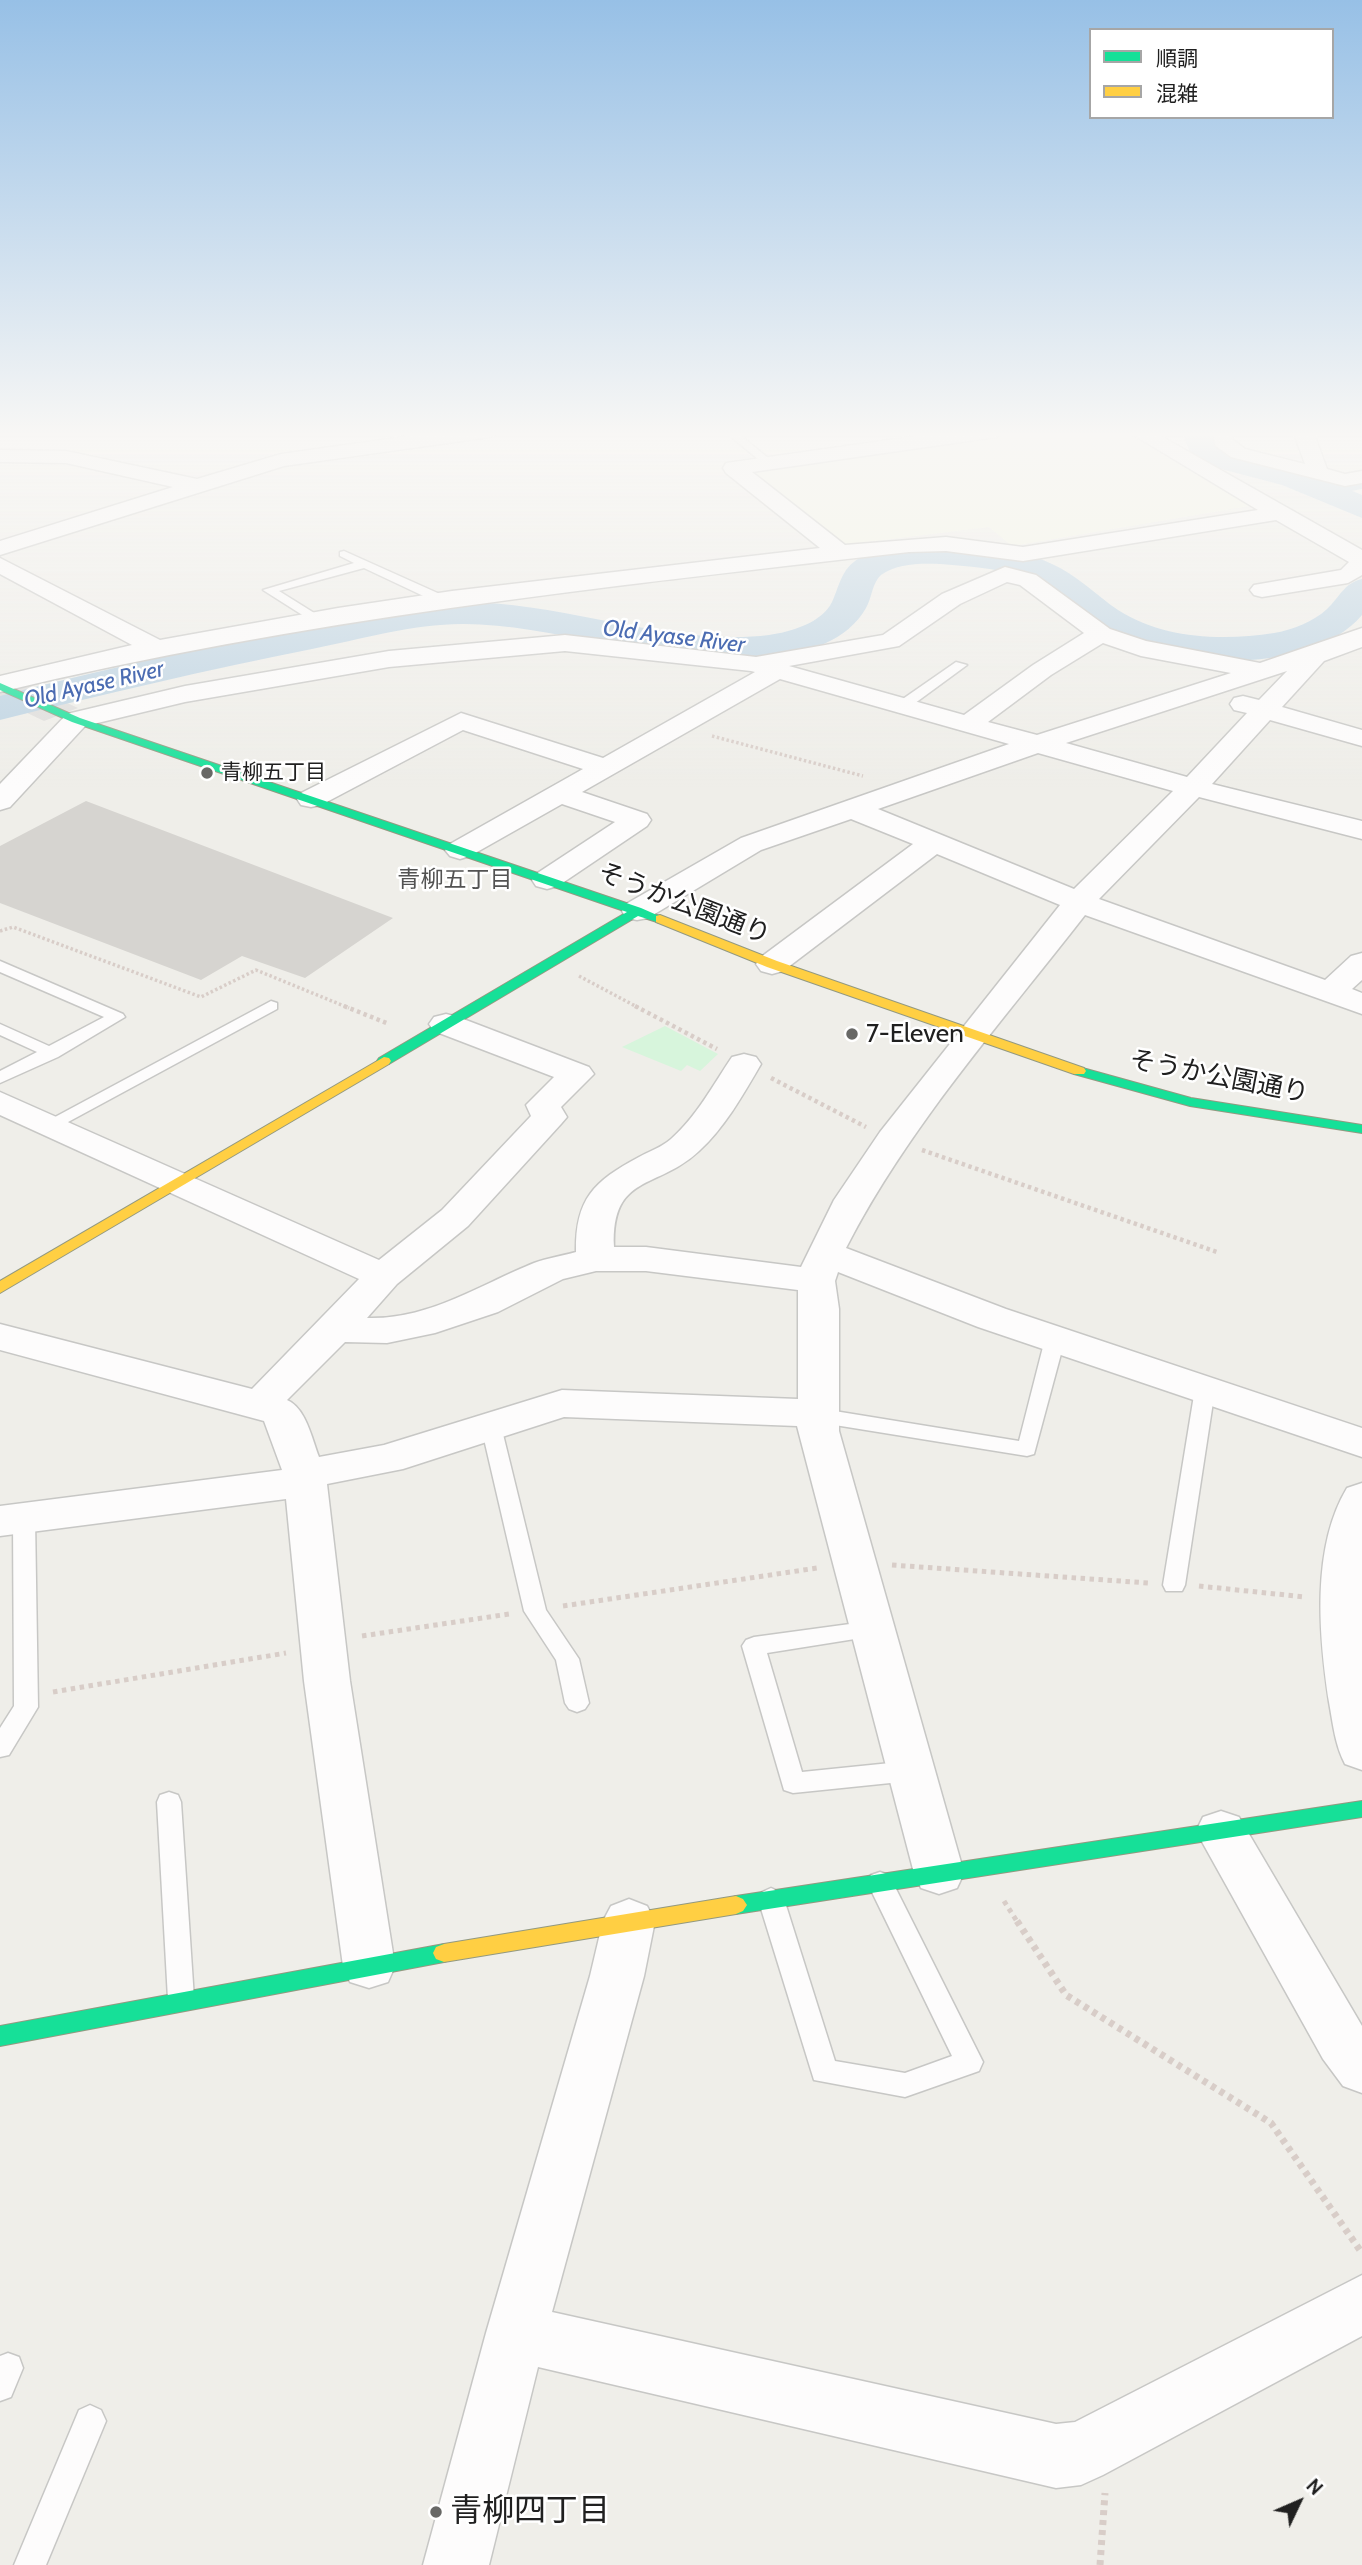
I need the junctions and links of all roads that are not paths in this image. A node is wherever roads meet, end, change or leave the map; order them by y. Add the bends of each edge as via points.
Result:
1 (838, 551) edge
2 (868, 551) edge
3 (998, 551) edge
4 (1044, 551) edge
5 (1344, 551) edge
6 (841, 553) junction
7 (344, 554) dead end
8 (1362, 561) edge
9 (365, 564) junction
10 (0, 565) edge
11 (1262, 590) dead end
12 (438, 598) junction
13 (315, 619) junction
14 (1101, 634) junction
15 (1362, 635) edge
16 (154, 647) junction
17 (1320, 653) junction
18 (1362, 661) edge
19 (961, 665) dead end
20 (764, 668) junction
21 (1259, 671) junction
22 (3, 686) edge
23 (1198, 691) junction
24 (902, 706) junction
25 (1265, 710) junction
26 (68, 716) junction
27 (967, 724) junction
28 (1362, 738) edge
29 (1037, 744) junction
30 (607, 768) junction
31 (1191, 787) junction
32 (561, 794) junction
33 (311, 799) junction
34 (0, 801) edge
35 (856, 808) junction
36 (1362, 830) edge
37 (934, 843) junction
38 (460, 850) junction
39 (547, 880) junction
40 (1079, 902) junction
41 (637, 911) junction
42 (1362, 963) edge
43 (772, 964) junction
44 (0, 966) edge
45 (1331, 992) junction
46 (1362, 1003) edge
47 (271, 1006) dead end
48 (446, 1024) junction
49 (0, 1029) edge
50 (972, 1036) junction
51 (52, 1053) junction
52 (736, 1071) dead end
53 (0, 1078) edge
54 (0, 1102) edge
55 (51, 1125) junction
56 (1362, 1129) edge
57 (175, 1183) junction
58 (595, 1259) junction
59 (820, 1267) junction
60 (383, 1276) junction
61 (0, 1288) edge
62 (335, 1329) junction
63 (0, 1337) edge
64 (1055, 1339) junction
65 (1205, 1390) junction
66 (261, 1405) junction
67 (816, 1414) junction
68 (491, 1426) junction
69 (1362, 1443) edge
70 (304, 1478) junction
71 (1362, 1498) edge
72 (12, 1519) edge
73 (1174, 1585) dead end
74 (872, 1629) junction
75 (577, 1703) dead end
76 (0, 1748) edge
77 (1362, 1751) edge
78 (910, 1771) junction
79 (169, 1802) dead end
80 (1362, 1809) edge
81 (1221, 1831) junction
82 (939, 1872) junction
83 (880, 1882) junction
84 (771, 1899) junction
85 (629, 1921) junction
86 (369, 1966) junction
87 (181, 1999) junction
88 (0, 2036) edge
89 (1362, 2069) edge
90 (1362, 2304) edge
91 (516, 2333) junction
92 (90, 2421) dead end
93 (30, 2565) edge
94 (456, 2565) edge

1 - 6 street
2 - 6 street
3 - 4 street
5 - 8 street
6 - 12 street
7 - 9 lane
8 - 11 street via 1348,576
9 - 12 lane
9 - 13 lane via 269,590
10 - 16 street
12 - 13 street
13 - 16 street
14 - 20 street via 1038,586 1005,574 951,599 890,641
14 - 21 street via 1142,649
14 - 27 street
15 - 17 street
16 - 22 street
17 - 18 street
17 - 21 street
17 - 25 street
19 - 24 lane
20 - 24 street
20 - 26 street via 565,643 531,644 376,661
20 - 30 street
21 - 23 street
22 - 26 street, そうか公園通り
23 - 25 street
23 - 29 street
24 - 27 street
25 - 28 street
25 - 31 street
26 - 33 street, そうか公園通り
26 - 34 street
27 - 29 street
29 - 31 street
29 - 35 street
30 - 32 street
30 - 33 street via 461,721
31 - 36 street
31 - 40 street
32 - 38 street
32 - 39 street via 637,820
33 - 38 street, そうか公園通り
35 - 37 street
35 - 41 street via 751,844
37 - 40 street
37 - 43 street
38 - 39 street, そうか公園通り
39 - 41 street, そうか公園通り
40 - 45 street
40 - 50 street
41 - 43 street, そうか公園通り
41 - 48 street
42 - 45 street
43 - 50 street, そうか公園通り
44 - 51 lane via 117,1017
45 - 46 street
47 - 55 lane
48 - 57 street
48 - 60 street via 577,1074 543,1105 549,1117 455,1217
49 - 51 lane
50 - 56 street, そうか公園通り via 1189,1102
50 - 59 street via 852,1200
51 - 53 lane
52 - 58 street via 699,1131 681,1149 633,1175 599,1204 593,1222
54 - 55 street
55 - 57 street
57 - 60 street
57 - 61 street
58 - 59 street
58 - 62 street via 549,1271 484,1303 421,1324 387,1331
59 - 64 street
59 - 67 street
60 - 62 street
62 - 66 street
63 - 66 street
64 - 65 street
64 - 67 lane via 1027,1448
65 - 69 street
65 - 73 lane
66 - 70 street via 281,1413
67 - 68 street via 562,1403
67 - 74 street
68 - 70 street via 388,1459
68 - 75 lane via 535,1611 567,1660
70 - 72 street
70 - 86 street
71 - 77 street via 1344,1574 1343,1617
72 - 76 lane via 26,1707
74 - 78 street
74 - 78 lane via 754,1646 793,1783
78 - 82 street
79 - 87 lane
80 - 81 street
81 - 82 street
81 - 89 street
82 - 83 street
83 - 84 street
83 - 84 lane via 969,2062 905,2085 824,2071
84 - 85 street
85 - 86 street
85 - 91 street
86 - 87 street
87 - 88 street
90 - 91 street via 1081,2453 1056,2456
91 - 94 street
92 - 93 lane

